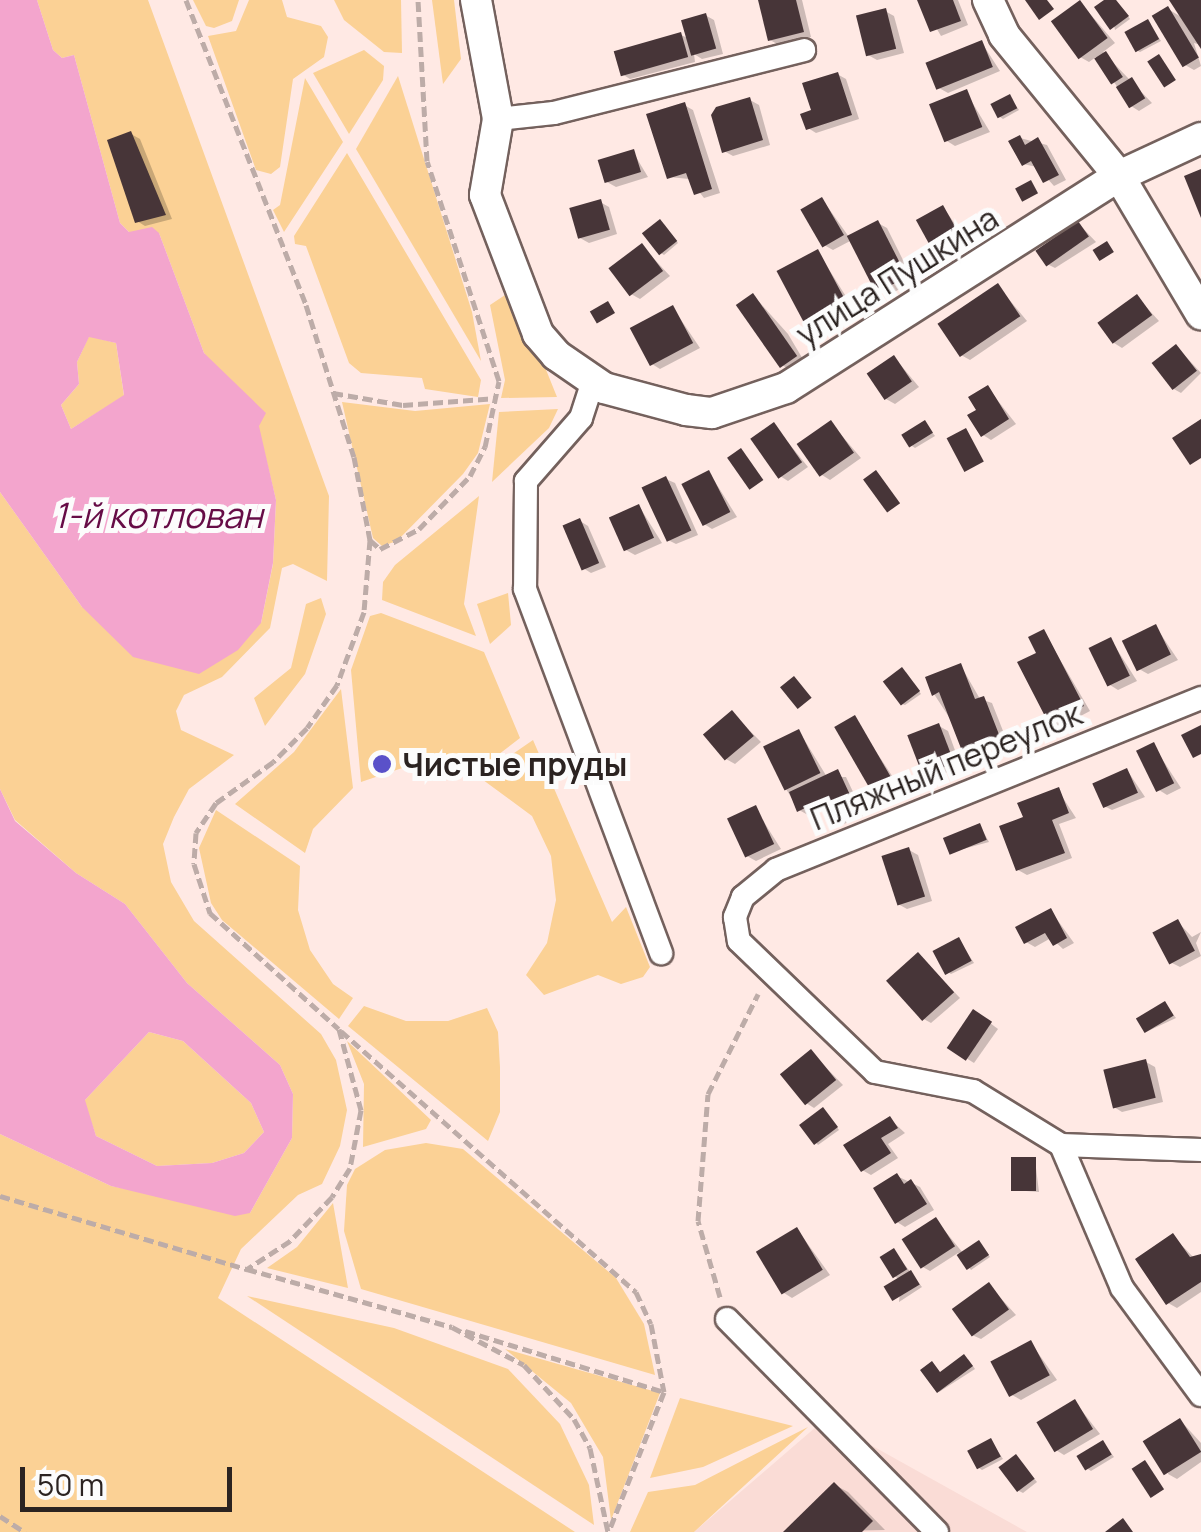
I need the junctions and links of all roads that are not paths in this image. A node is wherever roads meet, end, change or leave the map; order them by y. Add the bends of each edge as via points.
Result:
1 (476, 0) edge
2 (988, 0) edge
3 (804, 50) dead end
4 (498, 119) junction
5 (1201, 138) edge
6 (1119, 176) junction
7 (1201, 314) edge
8 (604, 387) junction
9 (1201, 698) edge
10 (661, 952) dead end
11 (1061, 1145) junction
12 (1201, 1150) edge
13 (727, 1320) road end
14 (1195, 1386) edge
15 (938, 1532) edge

1 - 4 street
2 - 6 street via 1004,35
3 - 4 street via 554,113
4 - 8 street via 486,195 504,250 546,346
5 - 6 street, улица Пушкина
6 - 7 street
6 - 8 street, улица Пушкина via 786,388 712,413
8 - 10 street via 526,481 525,590
9 - 11 street, Пляжный переулок via 776,870 743,897 735,917 739,941 875,1072 973,1091
11 - 12 street
11 - 14 street via 1122,1288
13 - 15 street

